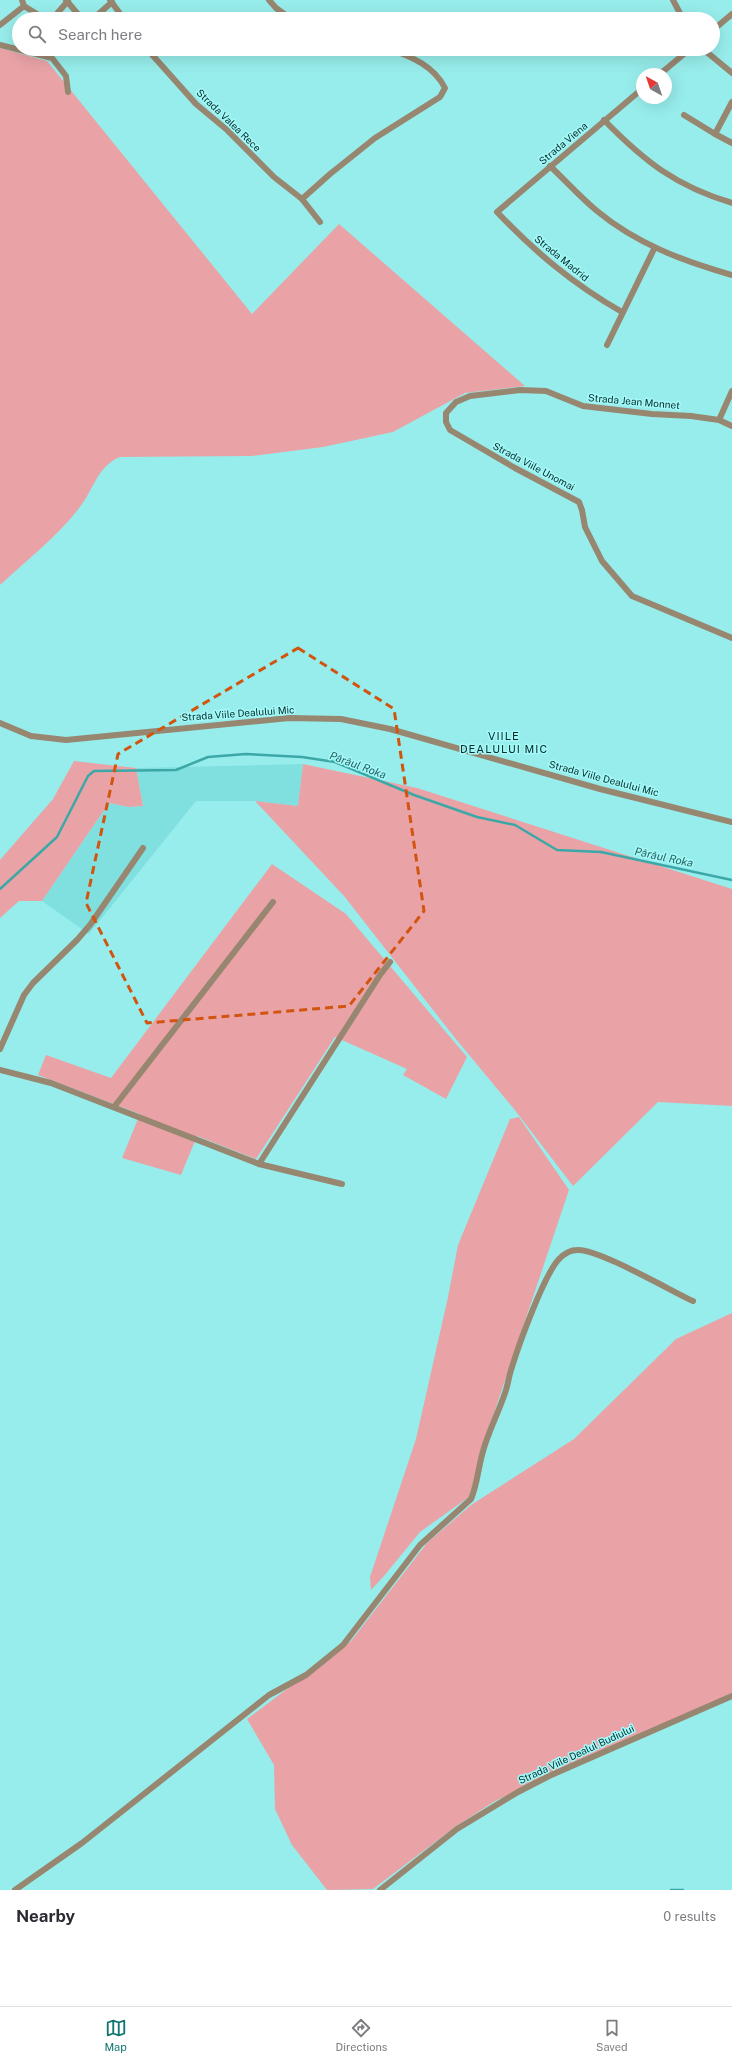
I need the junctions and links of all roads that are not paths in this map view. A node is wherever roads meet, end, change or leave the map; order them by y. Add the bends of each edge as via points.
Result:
1 (269, 0) edge
2 (674, 0) edge
3 (67, 1) edge
4 (111, 1) edge
5 (23, 3) edge
6 (14, 12) edge
7 (36, 12) edge
8 (59, 12) edge
9 (76, 12) edge
10 (100, 12) edge
11 (119, 12) edge
12 (281, 12) edge
13 (680, 12) edge
14 (12, 14) edge
15 (732, 14) edge
16 (720, 24) edge
17 (0, 25) edge
18 (0, 45) edge
19 (12, 48) edge
20 (44, 56) edge
21 (153, 56) edge
22 (409, 56) edge
23 (682, 56) edge
24 (711, 56) edge
25 (667, 68) edge
26 (732, 73) edge
27 (68, 92) dead end
28 (636, 94) edge
29 (732, 102) edge
30 (684, 115) dead end
31 (604, 120) junction
32 (715, 134) junction
33 (732, 143) edge
34 (550, 166) junction
35 (302, 199) junction
36 (732, 203) edge
37 (497, 212) joint
38 (320, 222) dead end
39 (654, 248) junction
40 (732, 275) edge
41 (622, 312) junction
42 (607, 345) dead end
43 (732, 391) edge
44 (446, 413) joint
45 (719, 420) junction
46 (732, 426) edge
47 (732, 638) edge
48 (0, 723) edge
49 (732, 822) edge
50 (143, 848) dead end
51 (273, 902) dead end
52 (390, 962) dead end
53 (0, 1049) edge
54 (0, 1070) edge
55 (114, 1107) junction
56 (259, 1164) junction
57 (342, 1184) dead end
58 (693, 1301) dead end
59 (732, 1696) edge
60 (15, 1890) edge
61 (380, 1890) edge

1 - 12 street
2 - 13 street
3 - 8 street
3 - 9 street
4 - 10 street
4 - 11 street
5 - 6 street
5 - 7 street
14 - 17 street
15 - 16 street
18 - 19 street
20 - 27 street via 52,58 66,76
21 - 35 street, Strada Valea Rece via 196,104 226,129 274,177
22 - 35 street via 417,59 440,78 445,88 440,97 375,138
23 - 25 street
24 - 26 street
28 - 31 street, Strada Viena
29 - 32 street
30 - 32 street
31 - 34 street, Strada Viena
31 - 36 street via 634,150 668,176 711,197
32 - 33 street
34 - 37 street, Strada Viena
34 - 39 street via 599,212
35 - 38 street, Strada Valea Rece
37 - 41 street, Strada Madrid via 529,245 564,274
39 - 40 street via 687,262
39 - 41 street
41 - 42 street
43 - 45 street
44 - 45 street, Strada Jean Monnet via 456,402 470,396 520,390 546,391 583,406
44 - 47 street, Strada Viile Unomai via 446,422 450,430 579,502 585,527 602,561 632,596
45 - 46 street, Strada Jean Monnet
48 - 49 street, Strada Viile Dealului Mic via 31,736 66,740 289,718 341,719 390,729 600,789
50 - 53 street via 90,925 24,995
51 - 55 street
52 - 56 street
54 - 55 street via 39,1079
55 - 56 street
56 - 57 street
58 - 60 street via 590,1252 568,1252 559,1259 536,1302 512,1367 482,1456 471,1499 420,1545 343,1645 306,1675 270,1695 82,1842
59 - 61 street, Strada Viile Dealul Budiului via 518,1792 457,1829

